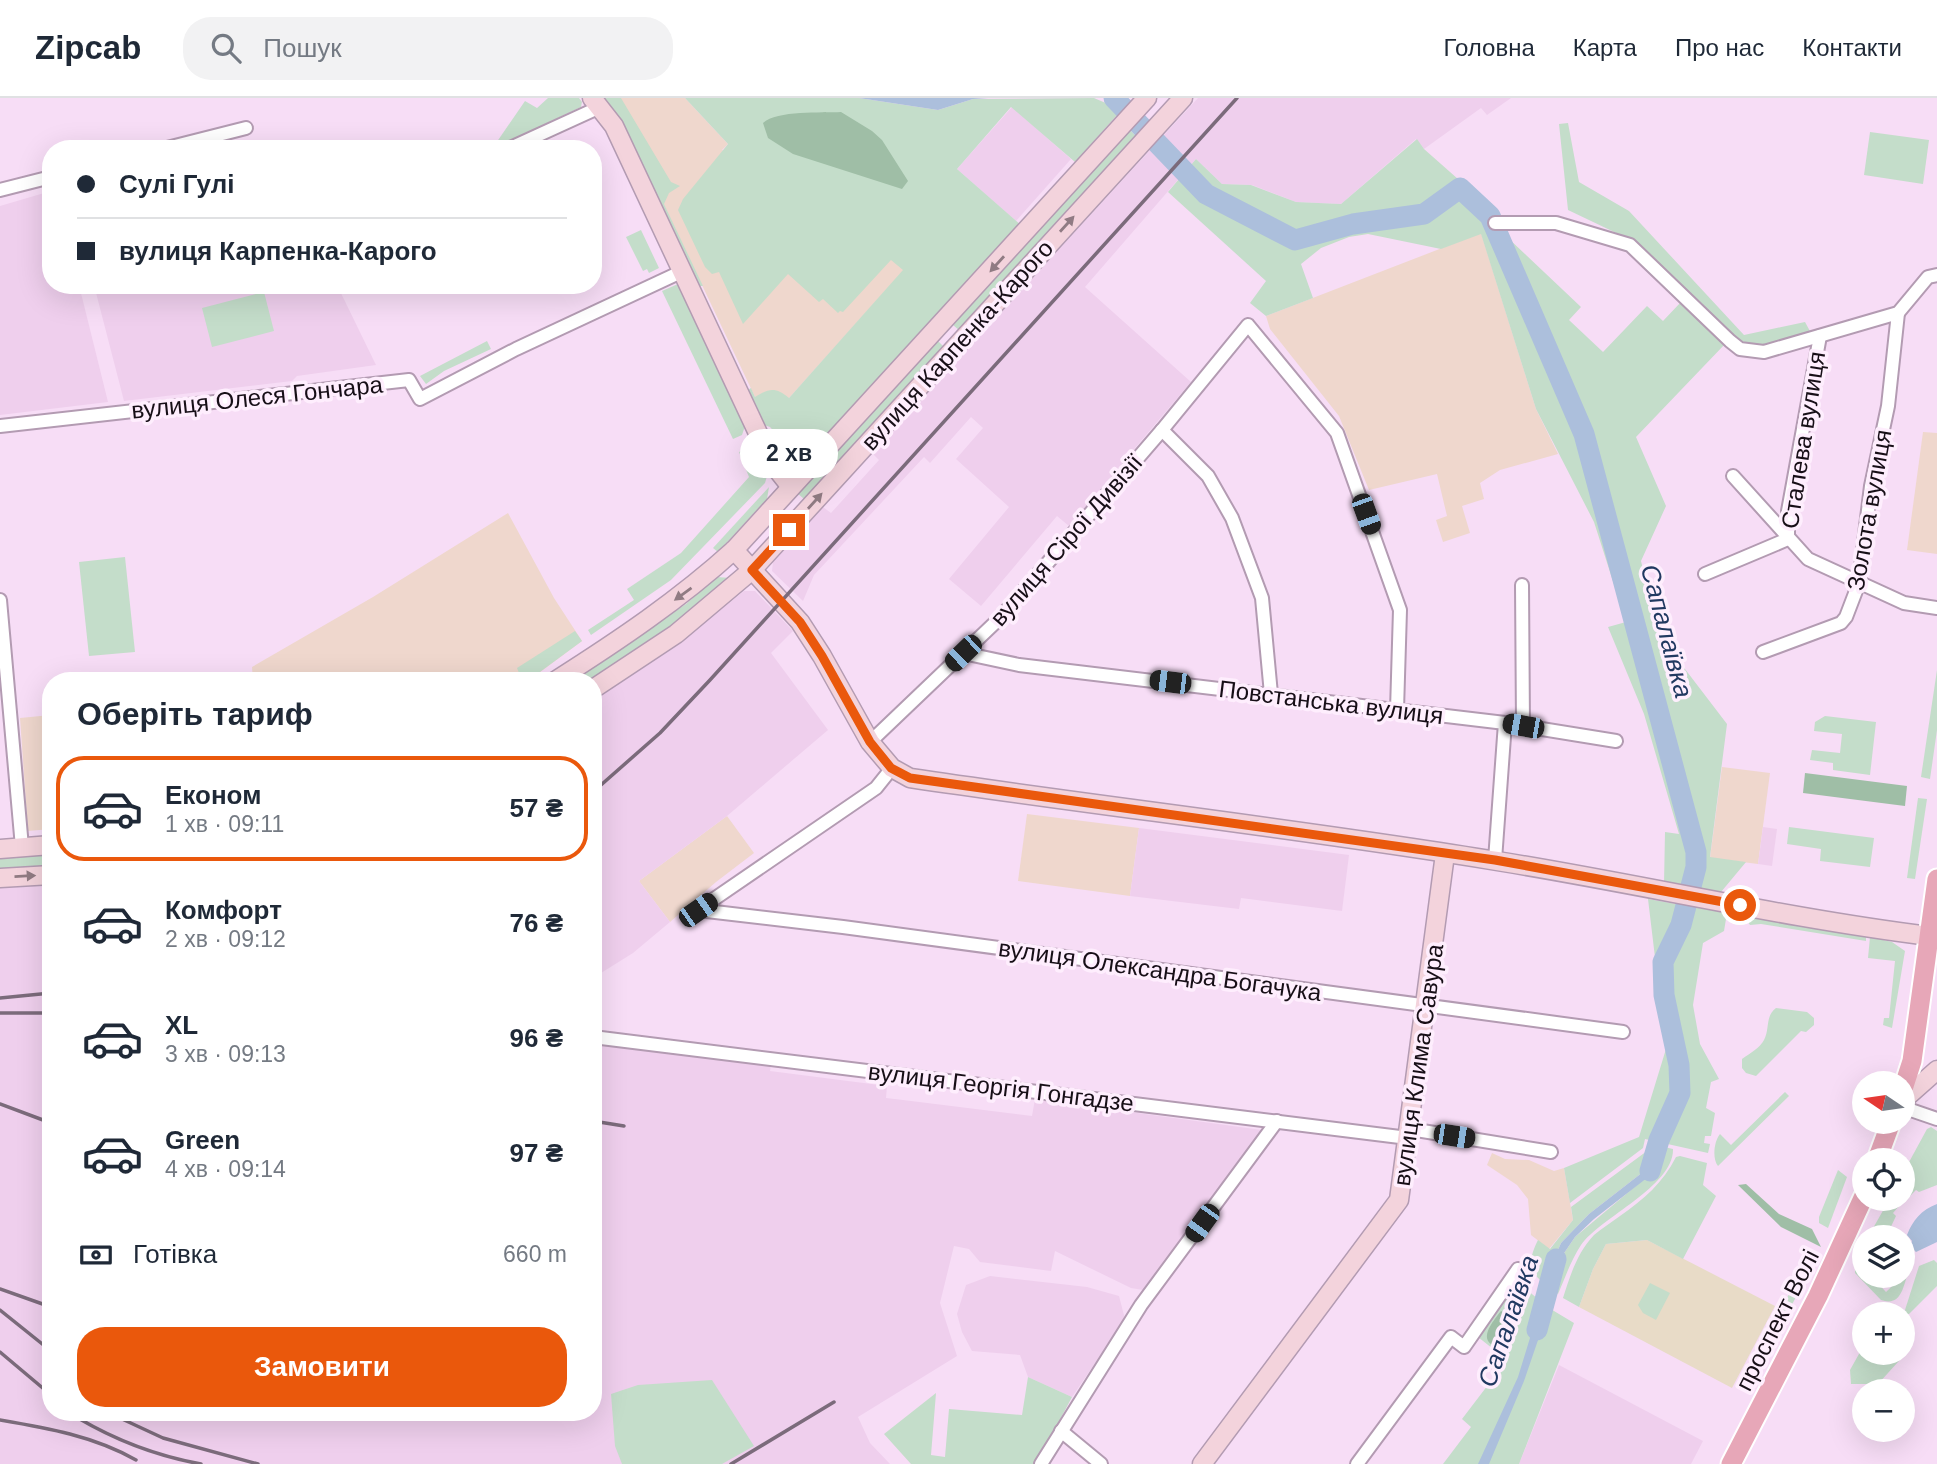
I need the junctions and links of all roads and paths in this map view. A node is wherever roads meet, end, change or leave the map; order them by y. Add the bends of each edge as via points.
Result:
1 (1147, 98) edge
2 (1183, 98) edge
3 (596, 103) edge
4 (246, 128) dead end
5 (199, 140) edge
6 (525, 140) edge
7 (42, 179) edge
8 (0, 190) edge
9 (1495, 223) dead end
10 (683, 271) junction
11 (1937, 275) edge
12 (1898, 313) junction
13 (939, 327) junction
14 (1820, 336) junction
15 (951, 352) junction
16 (0, 426) edge
17 (1162, 430) junction
18 (1733, 476) dead end
19 (791, 487) junction
20 (1788, 539) junction
21 (734, 550) junction
22 (752, 570) junction
23 (1705, 574) dead end
24 (1859, 583) junction
25 (1522, 585) dead end
26 (0, 600) edge
27 (1937, 608) edge
28 (1763, 652) dead end
29 (963, 653) junction
30 (569, 672) edge
31 (602, 683) edge
32 (1271, 694) junction
33 (1397, 710) junction
34 (1505, 723) junction
35 (1523, 726) junction
36 (1616, 741) dead end
37 (870, 742) junction
38 (891, 768) junction
39 (42, 846) edge
40 (22, 847) junction
41 (0, 849) edge
42 (1446, 853) junction
43 (1495, 860) junction
44 (42, 876) edge
45 (0, 878) edge
46 (1937, 879) edge
47 (1929, 936) junction
48 (1426, 1005) junction
49 (1623, 1032) dead end
50 (602, 1038) edge
51 (1937, 1070) edge
52 (1909, 1071) edge
53 (1915, 1085) edge
54 (1915, 1111) edge
55 (1937, 1119) edge
56 (1277, 1121) junction
57 (1409, 1134) junction
58 (1551, 1152) dead end
59 (1857, 1211) edge
60 (1518, 1269) dead end
61 (1061, 1431) junction
62 (1041, 1464) edge
63 (1101, 1464) edge
64 (1202, 1464) edge
65 (1357, 1464) edge
66 (1731, 1464) edge

1 -> 13 street, вулиця Карпенка-Карого
15 -> 2 street, вулиця Карпенка-Карого
3 - 6 street
3 - 10 street via 614,125
4 - 5 street
7 - 8 street
9 - 14 street via 1556,223 1630,245 1740,349 1764,352
10 - 16 street, вулиця Олеся Гончара via 420,399 409,380
10 - 19 street via 772,463
11 - 12 street via 1927,276
12 - 14 street
12 - 24 street, Золота вулиця
13 - 15 street via 953,339
13 - 19 street, вулиця Карпенка-Карого
14 - 20 street, Сталева вулиця via 1788,511
22 -> 15 street, вулиця Карпенка-Карого
17 - 29 street, вулиця Сірої Дивізії via 1001,617
17 - 32 street via 1208,476 1231,519 1262,598
17 - 33 street, вулиця Сірої Дивізії via 1248,325 1337,433 1400,610
18 - 20 street
19 - 21 street, вулиця Карпенка-Карого
20 - 23 street, Сталева вулиця
20 - 24 street via 1808,559
21 - 22 street
21 -> 30 street, вулиця Карпенка-Карого via 685,593
22 - 31 street, вулиця Карпенка-Карого via 676,634
22 - 37 street via 800,622
24 - 27 street via 1904,603
24 - 28 street, Золота вулиця via 1841,623
25 - 35 street
26 - 40 street
29 - 32 street, Повстанська вулиця via 1019,665
29 - 37 street, вулиця Сірої Дивізії
32 - 33 street, Повстанська вулиця
33 - 34 street, Повстанська вулиця
34 - 35 street, Повстанська вулиця
34 - 43 street
35 - 36 street, Повстанська вулиця
37 - 38 street
38 - 42 street via 910,778
38 - 48 street, вулиця Олександра Богачука via 876,788 698,910
39 - 40 street
40 - 41 street
42 - 43 street
42 - 48 street, вулиця Клима Савура
43 - 47 street
45 -> 44 street
46 - 47 main road
47 - 52 main road
48 - 49 street, вулиця Олександра Богачука
48 - 57 street, вулиця Клима Савура
50 - 56 street, вулиця Георгія Гонгадзе
51 - 53 street
54 - 55 street
56 - 57 street, вулиця Георгія Гонгадзе
56 - 61 street via 1141,1305
57 - 58 street, вулиця Георгія Гонгадзе
57 - 64 street, вулиця Клима Савура via 1399,1200
59 - 66 main road, проспект Волі
60 - 65 street via 1464,1346 1451,1337
61 - 62 street
61 - 63 street

